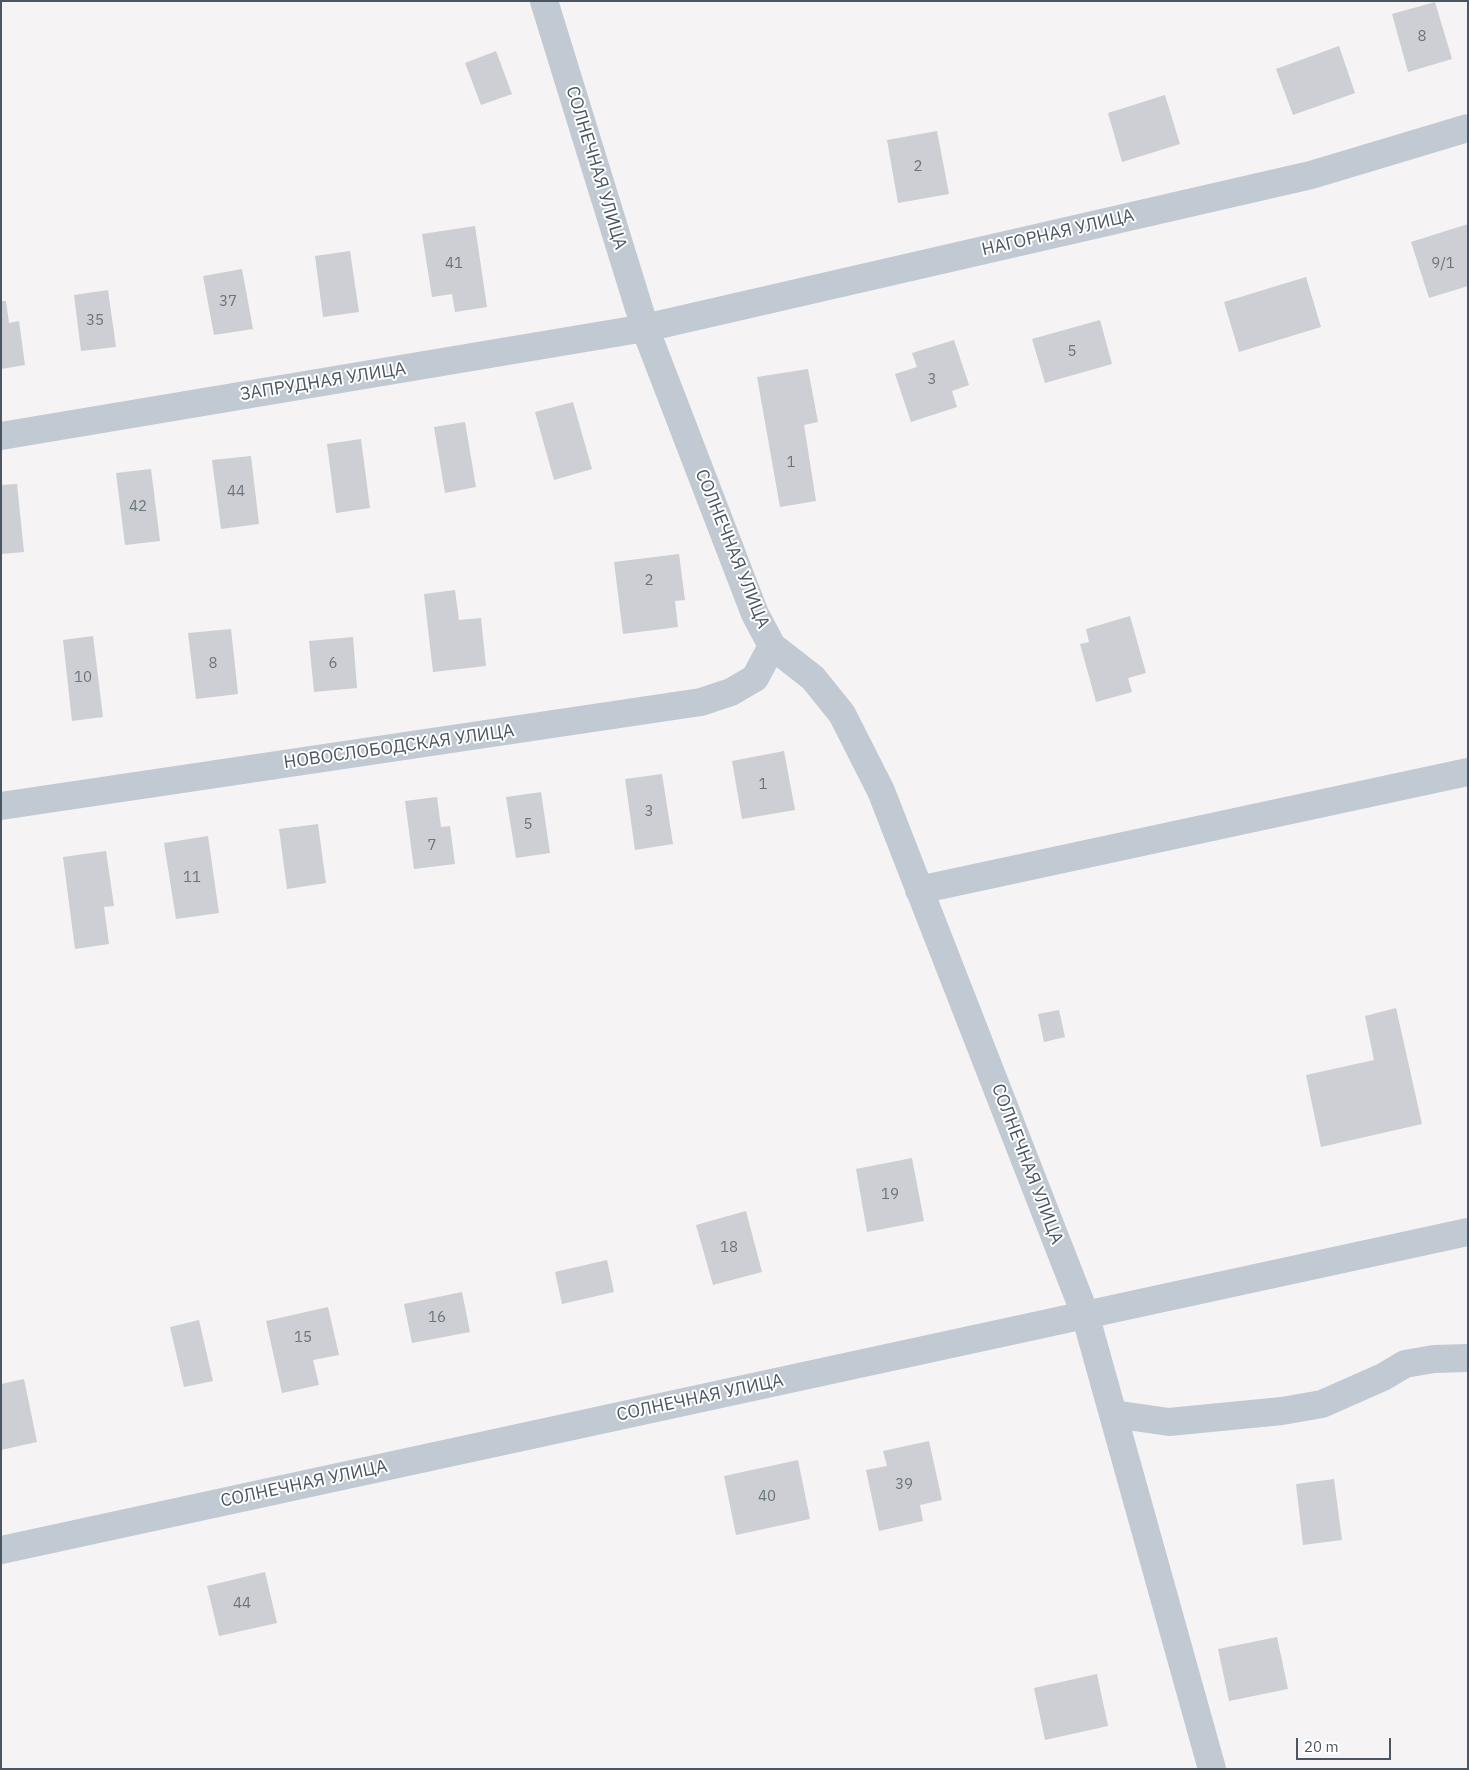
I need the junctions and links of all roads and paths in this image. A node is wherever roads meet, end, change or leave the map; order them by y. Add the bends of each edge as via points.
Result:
1 (544, 1) edge
2 (1468, 128) edge
3 (645, 328) junction
4 (1, 436) edge
5 (772, 646) junction
6 (1468, 772) edge
7 (1, 806) edge
8 (919, 890) junction
9 (1468, 1232) edge
10 (1085, 1314) junction
11 (1468, 1358) edge
12 (1113, 1414) junction
13 (1, 1550) edge
14 (1212, 1769) edge

1 - 3 street, СОЛНЕЧНАЯ УЛИЦА
2 - 3 street, НАГОРНАЯ УЛИЦА via 1310,175
3 - 4 street, ЗАПРУДНАЯ УЛИЦА
3 - 5 street, СОЛНЕЧНАЯ УЛИЦА via 755,614
5 - 7 street, НОВОСЛОБОДСКАЯ УЛИЦА via 755,678 731,692 701,702
5 - 8 street, СОЛНЕЧНАЯ УЛИЦА via 812,678 842,714 880,791
6 - 8 street
8 - 10 street, СОЛНЕЧНАЯ УЛИЦА
9 - 10 street
10 - 12 street
10 - 13 street, СОЛНЕЧНАЯ УЛИЦА
11 - 12 street via 1434,1358 1405,1364 1322,1404 1282,1411 1169,1422
12 - 14 street

